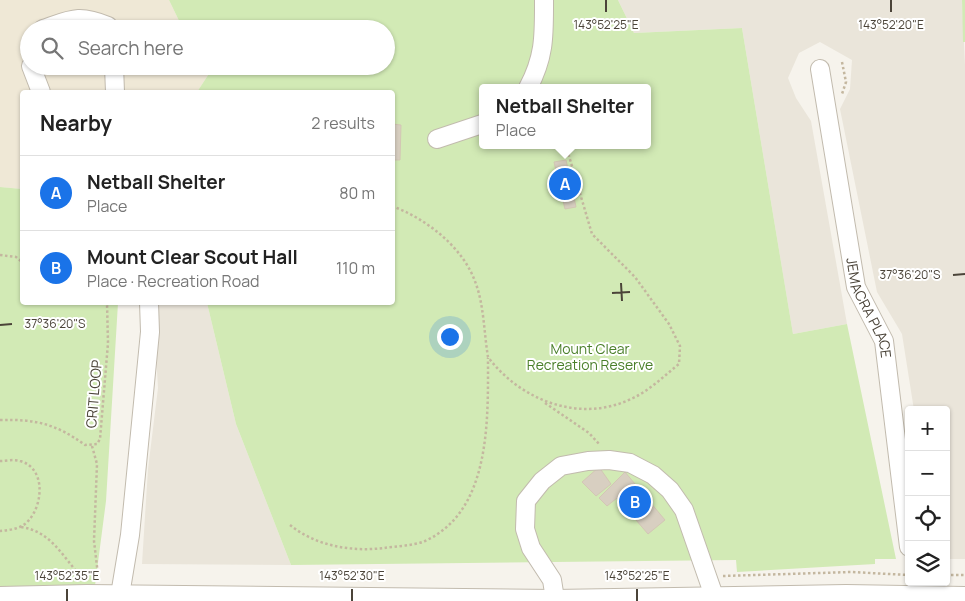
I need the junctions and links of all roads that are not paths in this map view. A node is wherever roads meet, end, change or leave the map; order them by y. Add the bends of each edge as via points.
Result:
1 (544, 0) edge
2 (68, 20) edge
3 (93, 20) edge
4 (820, 69) dead end
5 (34, 75) edge
6 (114, 75) edge
7 (530, 84) edge
8 (40, 90) edge
9 (115, 90) edge
10 (479, 125) edge
11 (437, 139) dead end
12 (149, 305) edge
13 (908, 541) edge
14 (913, 589) edge
15 (120, 595) junction
16 (0, 596) edge
17 (714, 596) junction
18 (965, 596) edge
19 (846, 598) edge
20 (555, 599) junction

1 - 7 street via 541,60
2 - 3 street
4 - 13 street, JEMACRA PLACE via 856,287 884,341
5 - 8 street
6 - 9 street
10 - 11 street
12 - 15 street via 150,332 130,535
14 - 18 street
14 - 19 street
15 - 16 street via 89,591
15 - 20 street
17 - 19 street
17 - 20 street
17 - 20 street via 684,510 670,490 653,475 630,463 588,461 560,466 526,501 525,529 530,548 552,580

